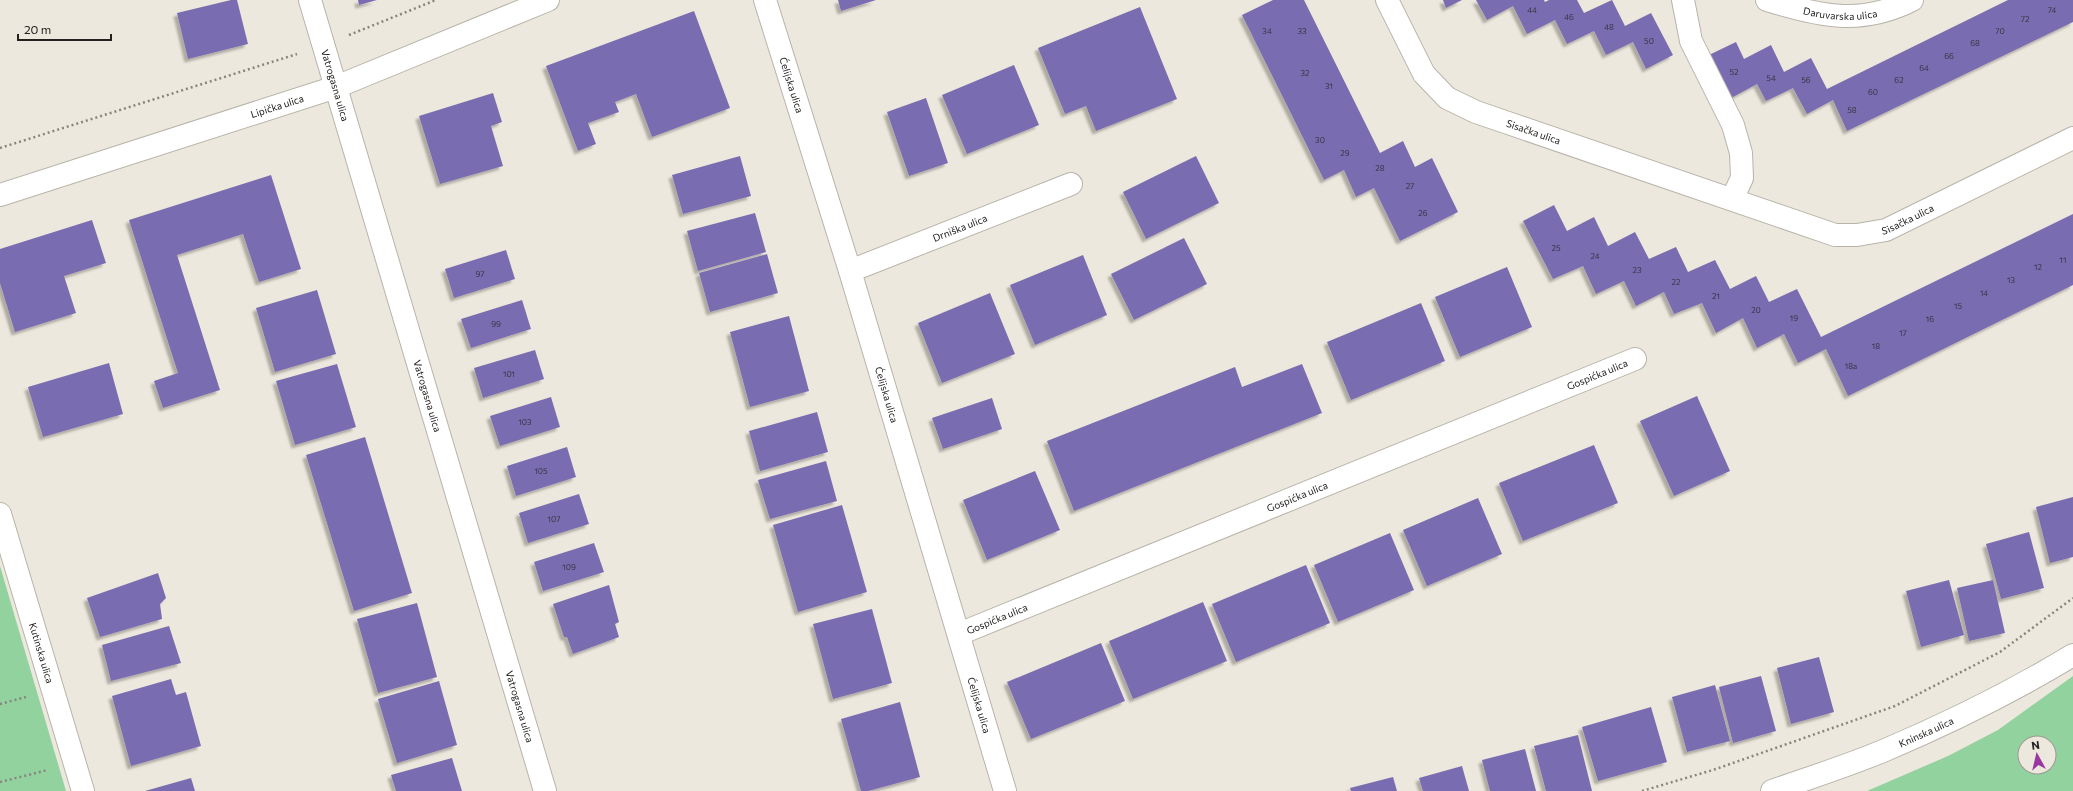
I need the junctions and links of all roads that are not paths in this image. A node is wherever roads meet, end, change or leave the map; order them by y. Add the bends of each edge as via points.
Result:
1 (310, 0) edge
2 (548, 0) edge
3 (765, 0) edge
4 (1388, 0) edge
5 (1683, 0) edge
6 (1767, 0) edge
7 (1912, 0) edge
8 (336, 87) junction
9 (2073, 138) edge
10 (1071, 184) dead end
11 (0, 195) edge
12 (1732, 199) junction
13 (850, 271) junction
14 (1635, 359) dead end
15 (0, 514) edge
16 (959, 634) junction
17 (2073, 655) edge
18 (83, 791) edge
19 (545, 791) edge
20 (1005, 791) edge
21 (1772, 791) edge

1 - 8 street, Vatrogasna ulica
2 - 8 street, Lipička ulica
3 - 13 street, Ćelijska ulica
4 - 12 street, Sisačka ulica via 1424,74 1447,98 1476,112
5 - 12 street via 1691,41 1733,125 1741,153 1742,178
6 - 7 street, Daruvarska ulica via 1798,10 1835,16 1870,16
8 - 11 street, Lipička ulica
8 - 19 street, Vatrogasna ulica
9 - 12 street, Sisačka ulica via 1886,230 1857,235 1835,234
10 - 13 street, Drniška ulica
13 - 16 street, Ćelijska ulica
14 - 16 street, Gospićka ulica
15 - 18 street, Kutinska ulica
16 - 20 street, Ćelijska ulica
17 - 21 street, Kninska ulica via 2032,680 1968,713 1882,751

